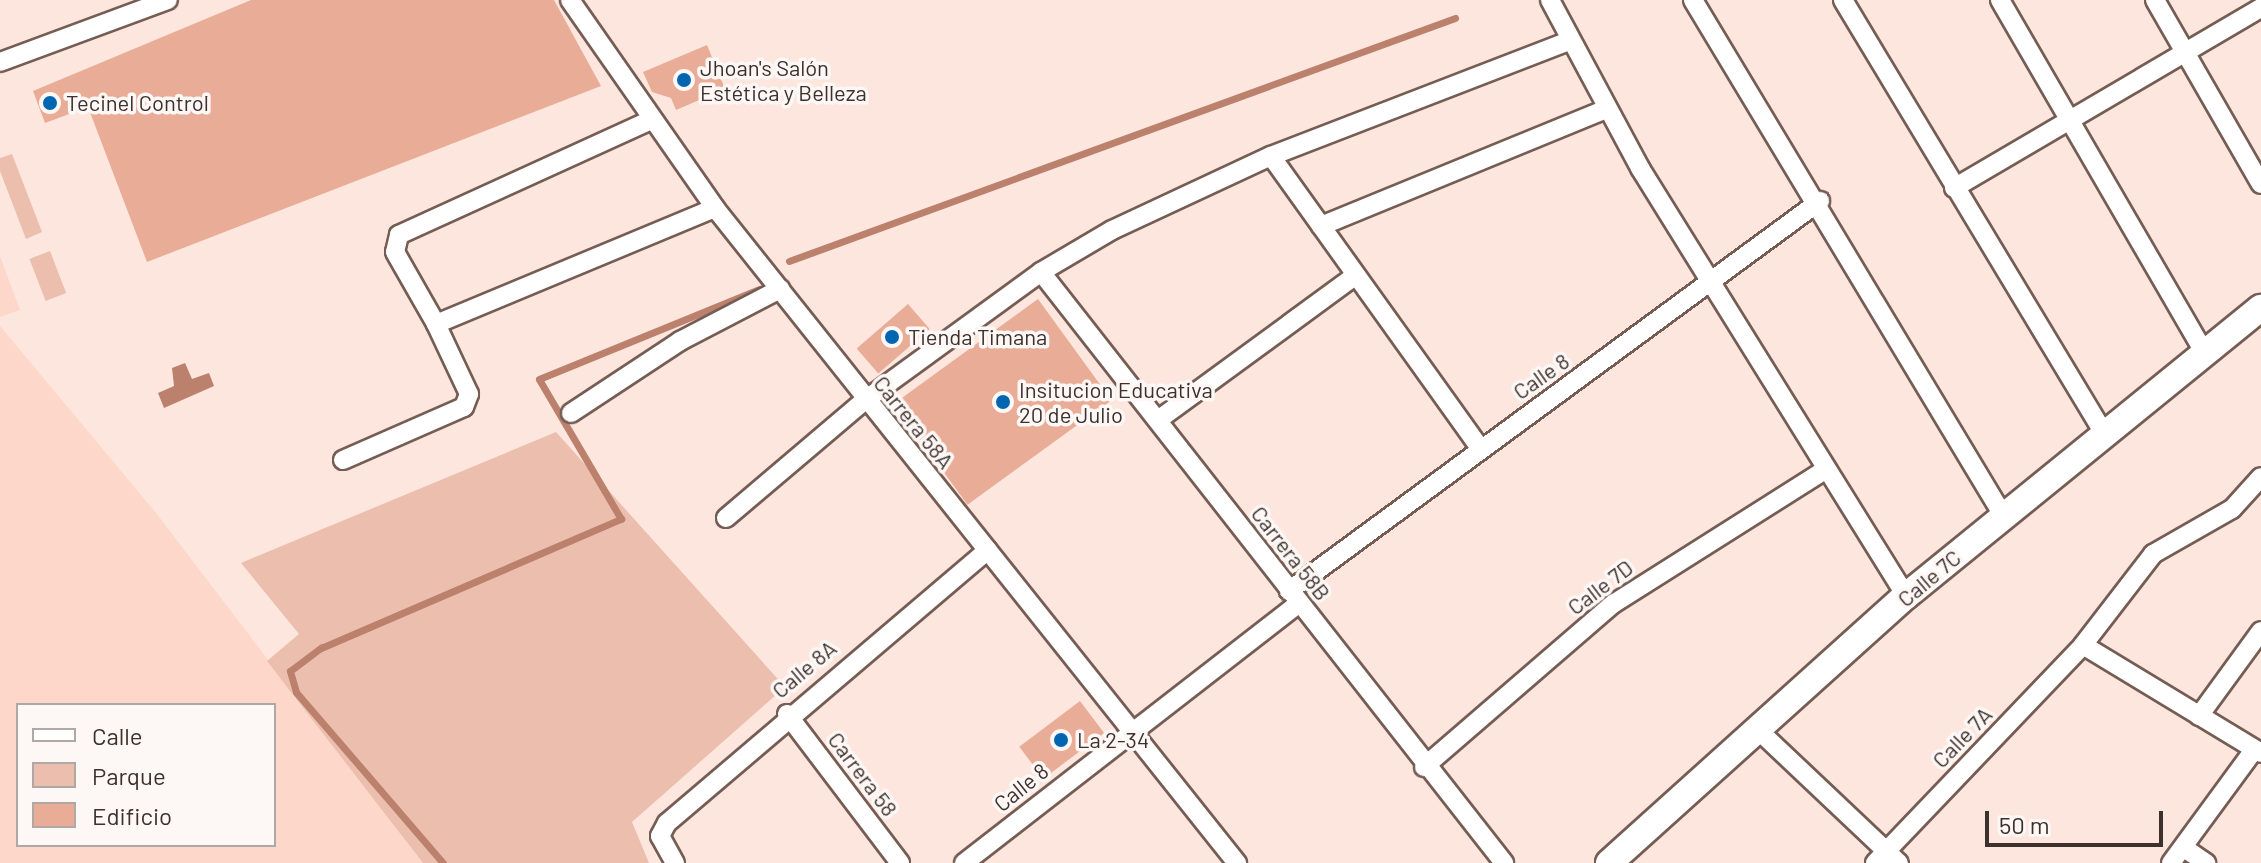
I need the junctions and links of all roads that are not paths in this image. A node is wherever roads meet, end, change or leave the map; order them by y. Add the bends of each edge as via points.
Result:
1 (168, 0) edge
2 (570, 0) edge
3 (1550, 0) edge
4 (1693, 0) edge
5 (1843, 0) edge
6 (2000, 0) edge
7 (2155, 0) edge
8 (2261, 8) edge
9 (1569, 41) junction
10 (2185, 52) junction
11 (0, 62) edge
12 (1606, 109) junction
13 (2068, 117) junction
14 (651, 120) junction
15 (1271, 156) junction
16 (2261, 184) edge
17 (1954, 188) junction
18 (1820, 201) junction
19 (715, 208) junction
20 (1321, 226) junction
21 (1041, 272) junction
22 (1356, 275) junction
23 (1714, 284) junction
24 (780, 289) junction
25 (2261, 308) edge
26 (436, 324) junction
27 (2205, 353) junction
28 (864, 401) junction
29 (571, 413) dead end
30 (1158, 420) junction
31 (2105, 435) junction
32 (1480, 448) junction
33 (343, 460) dead end
34 (1823, 471) junction
35 (2261, 477) edge
36 (2004, 517) junction
37 (726, 518) dead end
38 (988, 550) junction
39 (1906, 596) junction
40 (1294, 597) junction
41 (2261, 631) edge
42 (2083, 645) junction
43 (787, 714) junction
44 (2199, 716) junction
45 (1755, 727) junction
46 (1130, 731) junction
47 (2258, 752) edge
48 (1424, 767) junction
49 (2184, 848) junction
50 (1887, 859) edge
51 (675, 863) edge
52 (900, 863) edge
53 (964, 863) edge
54 (1237, 863) edge
55 (1504, 863) edge
56 (1609, 863) edge
57 (2171, 863) edge
58 (2206, 863) edge

1 - 11 street
2 - 14 street, Carrera 58A
3 - 9 street
4 - 18 street
5 - 17 street
6 - 13 street
7 - 10 street
8 - 10 street
9 - 12 street
9 - 15 street
10 - 13 street
10 - 16 street
12 - 20 street
12 - 23 street
13 - 17 street
13 - 27 street
14 - 19 street, Carrera 58A
14 - 26 street via 399,235 395,252
15 - 20 street
15 - 21 street
17 - 31 street
18 - 23 street, Calle 8
18 - 36 street
19 - 24 street, Carrera 58A
19 - 26 street
20 - 22 street
21 - 28 street
21 - 30 street, Carrera 58B
22 - 30 street
22 - 32 street
23 - 32 street, Calle 8
23 - 34 street
24 - 28 street, Carrera 58A
24 - 29 street via 680,341
25 - 27 street, Calle 7C
26 - 33 street via 469,394 464,407
27 - 31 street, Calle 7C
28 - 37 street
28 - 38 street, Carrera 58A
30 - 40 street, Carrera 58B
31 - 36 street, Calle 7C
32 - 40 street, Calle 8
34 - 39 street
34 - 48 street, Calle 7D via 1613,604
35 - 42 street, Calle 7A via 2232,509 2153,554
36 - 39 street, Calle 7C
38 - 43 street, Calle 8A
38 - 46 street, Carrera 58A
39 - 45 street, Calle 7C
40 - 46 street, Calle 8
40 - 48 street, Carrera 58B
41 - 44 street
42 - 44 street
42 - 50 street, Calle 7A
43 - 51 street, Calle 8A via 660,836
43 - 52 street, Carrera 58
44 - 47 street
45 - 50 street
45 - 56 street, Calle 7C
46 - 53 street, Calle 8
46 - 54 street, Carrera 58A
47 - 49 street
48 - 55 street, Carrera 58B
49 - 57 street
49 - 58 street

